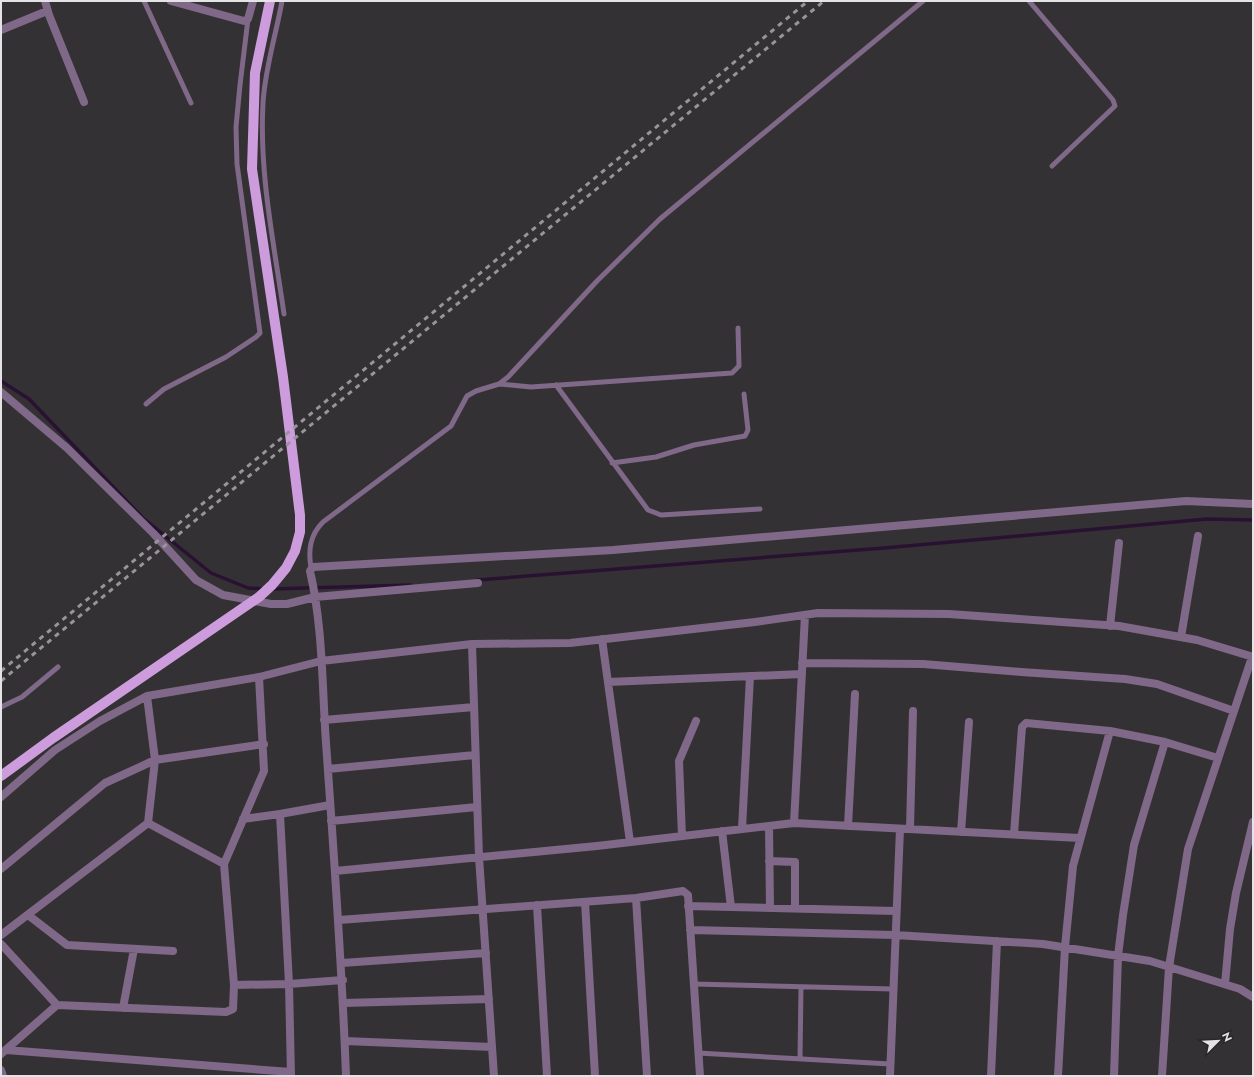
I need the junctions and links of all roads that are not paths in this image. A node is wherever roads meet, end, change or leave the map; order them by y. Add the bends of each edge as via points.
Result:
1 (45, 1) edge
2 (144, 1) edge
3 (171, 1) edge
4 (253, 1) edge
5 (270, 1) edge
6 (282, 1) edge
7 (923, 1) edge
8 (1029, 1) edge
9 (47, 11) junction
10 (248, 19) junction
11 (1, 30) edge
12 (84, 102) dead end
13 (192, 103) dead end
14 (1052, 166) dead end
15 (284, 314) dead end
16 (738, 328) dead end
17 (499, 384) junction
18 (556, 385) junction
19 (1, 392) edge
20 (744, 394) dead end
21 (146, 404) dead end
22 (612, 463) junction
23 (1253, 504) edge
24 (760, 509) dead end
25 (1198, 536) dead end
26 (1119, 543) dead end
27 (311, 568) junction
28 (478, 583) dead end
29 (315, 594) junction
30 (805, 615) junction
31 (1110, 626) junction
32 (1181, 637) junction
33 (602, 639) junction
34 (472, 644) junction
35 (1252, 657) edge
36 (321, 661) junction
37 (802, 664) junction
38 (58, 667) dead end
39 (802, 674) junction
40 (750, 676) junction
41 (259, 677) junction
42 (608, 682) junction
43 (855, 694) dead end
44 (147, 696) junction
45 (1, 707) edge
46 (474, 708) junction
47 (913, 711) dead end
48 (1234, 711) junction
49 (324, 720) junction
50 (696, 721) dead end
51 (968, 722) dead end
52 (1110, 731) junction
53 (1165, 742) junction
54 (264, 744) junction
55 (475, 756) junction
56 (1218, 758) junction
57 (155, 760) junction
58 (328, 769) junction
59 (1, 776) edge
60 (1, 797) edge
61 (330, 805) junction
62 (477, 807) junction
63 (280, 814) junction
64 (243, 819) junction
65 (331, 821) junction
66 (1253, 822) edge
67 (148, 823) junction
68 (794, 823) junction
69 (769, 826) junction
70 (848, 826) junction
71 (742, 829) junction
72 (900, 829) junction
73 (910, 829) junction
74 (722, 831) junction
75 (961, 832) junction
76 (1014, 834) junction
77 (682, 836) junction
78 (1080, 838) junction
79 (630, 842) junction
80 (479, 857) junction
81 (769, 862) junction
82 (224, 864) junction
83 (1, 869) edge
84 (335, 871) junction
85 (636, 898) junction
86 (585, 902) junction
87 (538, 905) junction
88 (688, 906) junction
89 (731, 907) junction
90 (770, 908) junction
91 (795, 908) junction
92 (483, 909) junction
93 (896, 911) junction
94 (28, 915) junction
95 (339, 920) junction
96 (690, 930) junction
97 (895, 935) junction
98 (1, 936) edge
99 (997, 941) junction
100 (1, 944) edge
101 (1065, 947) junction
102 (134, 949) junction
103 (172, 951) dead end
104 (486, 953) junction
105 (1118, 956) junction
106 (342, 963) junction
107 (1169, 967) junction
108 (343, 980) junction
109 (289, 984) junction
110 (694, 984) junction
111 (1225, 984) junction
112 (234, 985) junction
113 (801, 987) junction
114 (893, 989) junction
115 (1253, 997) edge
116 (488, 999) junction
117 (344, 1003) junction
118 (57, 1005) junction
119 (123, 1008) junction
120 (345, 1041) junction
121 (492, 1047) junction
122 (3, 1052) edge
123 (698, 1053) junction
124 (800, 1059) junction
125 (890, 1064) junction
126 (1, 1070) edge
127 (291, 1074) edge
128 (3, 1076) edge
129 (346, 1076) edge
130 (494, 1076) edge
131 (547, 1076) edge
132 (596, 1076) edge
133 (646, 1076) edge
134 (700, 1076) edge
135 (890, 1076) edge
136 (991, 1076) edge
137 (1058, 1076) edge
138 (1114, 1076) edge
139 (1162, 1076) edge

1 - 9 street
2 - 13 lane
3 - 10 street via 238,20
4 - 10 street
5 - 59 main road via 255,73 252,169 294,453 300,515 300,532 295,551 286,568 259,597
6 - 15 lane via 266,80 262,124 263,164
7 - 17 lane via 660,219
8 - 14 lane via 1113,100 1115,106
9 - 11 street
9 - 12 street
10 - 21 lane via 237,113 237,164 260,332 226,357 164,390
16 - 18 lane via 739,366 732,373
17 - 18 lane via 531,387
17 - 27 lane via 467,396 451,426 323,522 312,539 309,555
18 - 22 lane
19 - 29 street via 67,448 153,533 196,580 223,595 271,604 297,603
20 - 22 lane via 748,430 745,436 694,445 656,457
22 - 24 lane via 648,510 654,513 661,515
23 - 27 street via 1186,501 613,550
25 - 32 street
26 - 31 street
27 - 29 street
28 - 29 street
29 - 36 street
30 - 31 street via 949,614
30 - 33 street
30 - 37 street
31 - 32 street
32 - 35 street
33 - 34 street via 570,643
33 - 42 street
34 - 36 street
34 - 46 street
35 - 48 street
36 - 41 street
36 - 49 street
37 - 39 street
37 - 48 street via 923,664 1125,679 1157,684
38 - 45 lane via 22,697
39 - 40 street
39 - 68 street
40 - 42 street
40 - 71 street
41 - 44 street
41 - 54 street
42 - 79 street
43 - 70 street
44 - 57 street
44 - 60 street via 100,721 55,750
46 - 49 street
46 - 55 street
47 - 73 street
48 - 56 street
49 - 58 street
50 - 77 street via 679,761
51 - 75 street
52 - 53 street
52 - 76 street via 1024,725
52 - 78 street
53 - 56 street
53 - 105 street via 1134,845
54 - 57 street
54 - 64 street via 265,766 262,778
55 - 58 street
55 - 62 street
56 - 107 street via 1188,849
57 - 67 street
57 - 83 street via 105,783
58 - 61 street
61 - 63 street
61 - 65 street
62 - 65 street
62 - 80 street
63 - 64 street
63 - 109 street
64 - 82 street
65 - 84 street
66 - 111 street via 1236,893
67 - 82 street
67 - 94 street
68 - 69 street
68 - 70 street
69 - 71 street
69 - 81 street
70 - 72 street
71 - 74 street
72 - 73 street
72 - 93 street
73 - 75 street
74 - 77 street
74 - 89 street
75 - 76 street
76 - 78 street
77 - 79 street
78 - 101 street via 1073,866
79 - 80 street
80 - 84 street
80 - 92 street
81 - 90 street
81 - 91 street via 795,862
82 - 112 street
84 - 95 street
85 - 86 street
85 - 88 street via 683,891 688,895
85 - 133 street
86 - 87 street
86 - 132 street
87 - 92 street
87 - 131 street
88 - 89 street
88 - 96 street
89 - 90 street
90 - 91 street
91 - 93 street
92 - 95 street
92 - 104 street
93 - 97 street
94 - 98 street
94 - 102 street via 67,945
95 - 106 street
96 - 97 street
96 - 110 street
97 - 99 street
97 - 114 street
99 - 101 street
99 - 136 street
100 - 118 street
101 - 105 street
101 - 137 street
102 - 103 street
102 - 119 street
104 - 106 street
104 - 116 street
105 - 107 street
105 - 138 street
106 - 108 street
107 - 111 street
107 - 139 street
108 - 109 street
108 - 117 street
109 - 112 street
109 - 127 street
110 - 113 lane
110 - 123 street
111 - 115 street
112 - 119 street via 233,1009 226,1012
113 - 114 lane
113 - 124 lane
114 - 125 street
116 - 117 street
116 - 121 street
117 - 120 street
118 - 119 street
118 - 122 street
120 - 121 street
120 - 129 street
121 - 130 street
122 - 127 street
123 - 124 lane
123 - 134 street
124 - 125 lane
125 - 135 street
126 - 128 street

